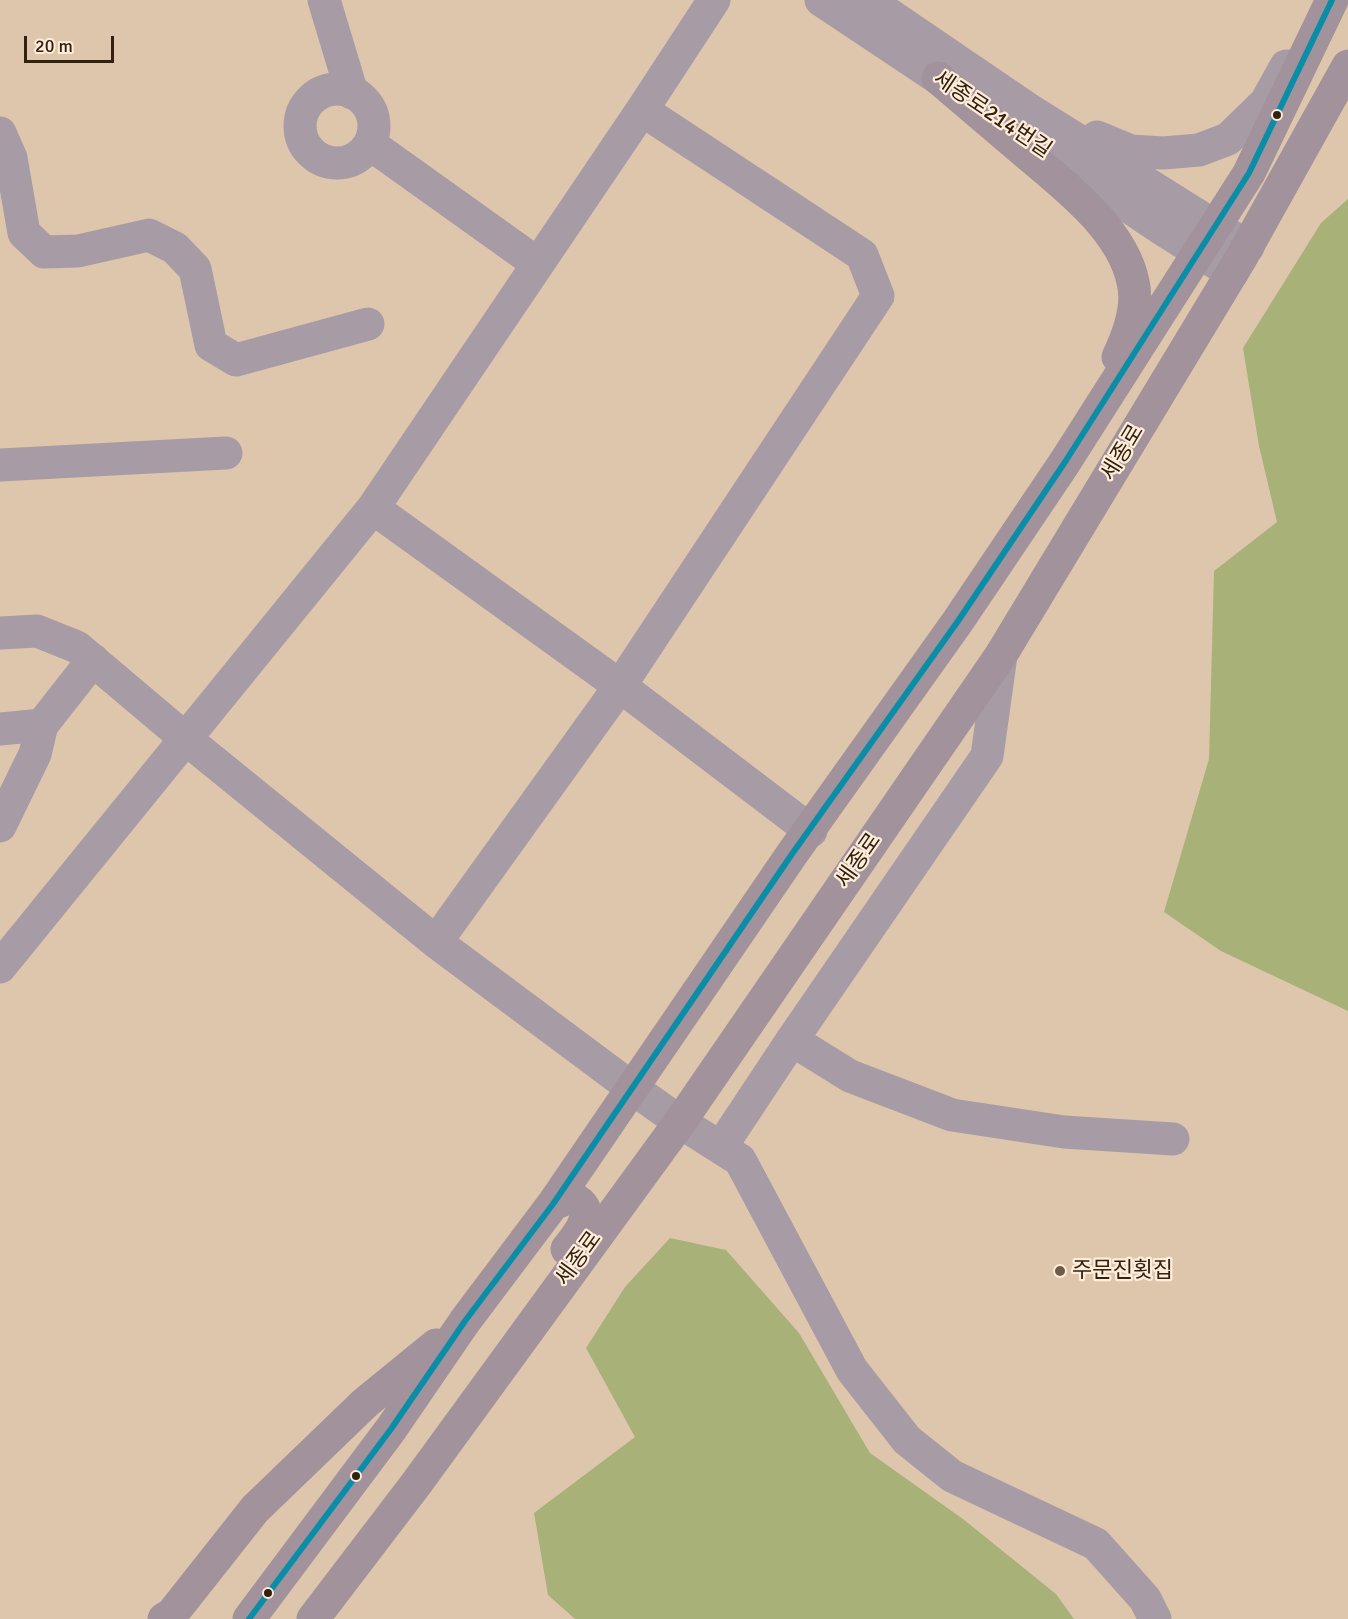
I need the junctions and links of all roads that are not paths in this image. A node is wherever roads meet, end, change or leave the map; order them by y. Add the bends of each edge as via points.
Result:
1 (324, 0) edge
2 (714, 0) edge
3 (821, 0) edge
4 (868, 0) edge
5 (886, 0) edge
6 (1318, 0) edge
7 (1332, 0) edge
8 (906, 26) junction
9 (1348, 66) edge
10 (938, 78) junction
11 (352, 93) junction
12 (1028, 109) junction
13 (642, 110) junction
14 (0, 133) edge
15 (370, 144) junction
16 (1169, 217) junction
17 (1207, 239) junction
18 (1240, 260) junction
19 (538, 264) junction
20 (368, 324) dead end
21 (1106, 397) junction
22 (226, 453) dead end
23 (0, 465) edge
24 (374, 508) junction
25 (0, 633) edge
26 (1001, 655) junction
27 (93, 660) junction
28 (620, 686) junction
29 (42, 725) junction
30 (0, 729) edge
31 (186, 739) junction
32 (0, 826) edge
33 (811, 831) junction
34 (436, 942) junction
35 (0, 967) edge
36 (792, 1040) junction
37 (632, 1088) junction
38 (680, 1122) junction
39 (1173, 1139) dead end
40 (721, 1147) junction
41 (553, 1203) junction
42 (554, 1292) junction
43 (465, 1321) junction
44 (164, 1619) edge
45 (249, 1619) edge
46 (313, 1619) edge
47 (1155, 1619) edge

1 - 11 street
2 - 13 street
3 - 10 street, 세종로214번길
4 - 8 street, 세종로214번길
5 - 8 street
6 - 12 street via 1266,102 1228,139 1199,150 1131,151
7 - 17 main road, 세종로 via 1249,173
8 - 12 street, 세종로214번길
9 - 18 main road, 세종로
10 - 16 street, 세종로214번길
10 - 21 main road via 1080,201 1127,259 1134,302 1127,338 1112,371
11 - 15 street via 370,109 374,133
11 - 15 street via 328,90 307,104 300,128 302,140 309,151 329,163 353,160
12 - 16 street, 세종로214번길
13 - 19 street
13 - 28 street via 862,255 878,296
14 - 20 street via 11,158 24,233 44,252 78,251 149,234 175,248 195,269 211,345 236,360
15 - 19 street
16 - 17 street
17 - 18 street
17 - 21 main road, 세종로
18 - 26 main road, 세종로
19 - 24 street
21 - 33 main road, 세종로 via 958,621
22 - 23 street
24 - 28 street
24 - 31 street
25 - 27 street via 37,631 77,647
26 - 36 street via 987,756
26 - 38 main road, 세종로
27 - 29 street
27 - 31 street
28 - 33 street
28 - 34 street
29 - 30 street
29 - 32 street via 35,754
31 - 34 street
31 - 35 street
33 - 37 main road, 세종로
34 - 37 street
36 - 39 street via 850,1076 952,1115 1064,1132
36 - 40 street
37 - 38 street
37 - 41 main road, 세종로
38 - 40 street
38 - 42 main road, 세종로
40 - 47 street via 740,1160 852,1370 907,1440 952,1476 1096,1544 1145,1599
41 - 42 main road via 568,1198 577,1200 586,1217 558,1261
41 - 43 main road, 세종로
42 - 46 main road, 세종로
43 - 44 main road via 365,1403 255,1509
43 - 45 main road, 세종로 via 391,1429

